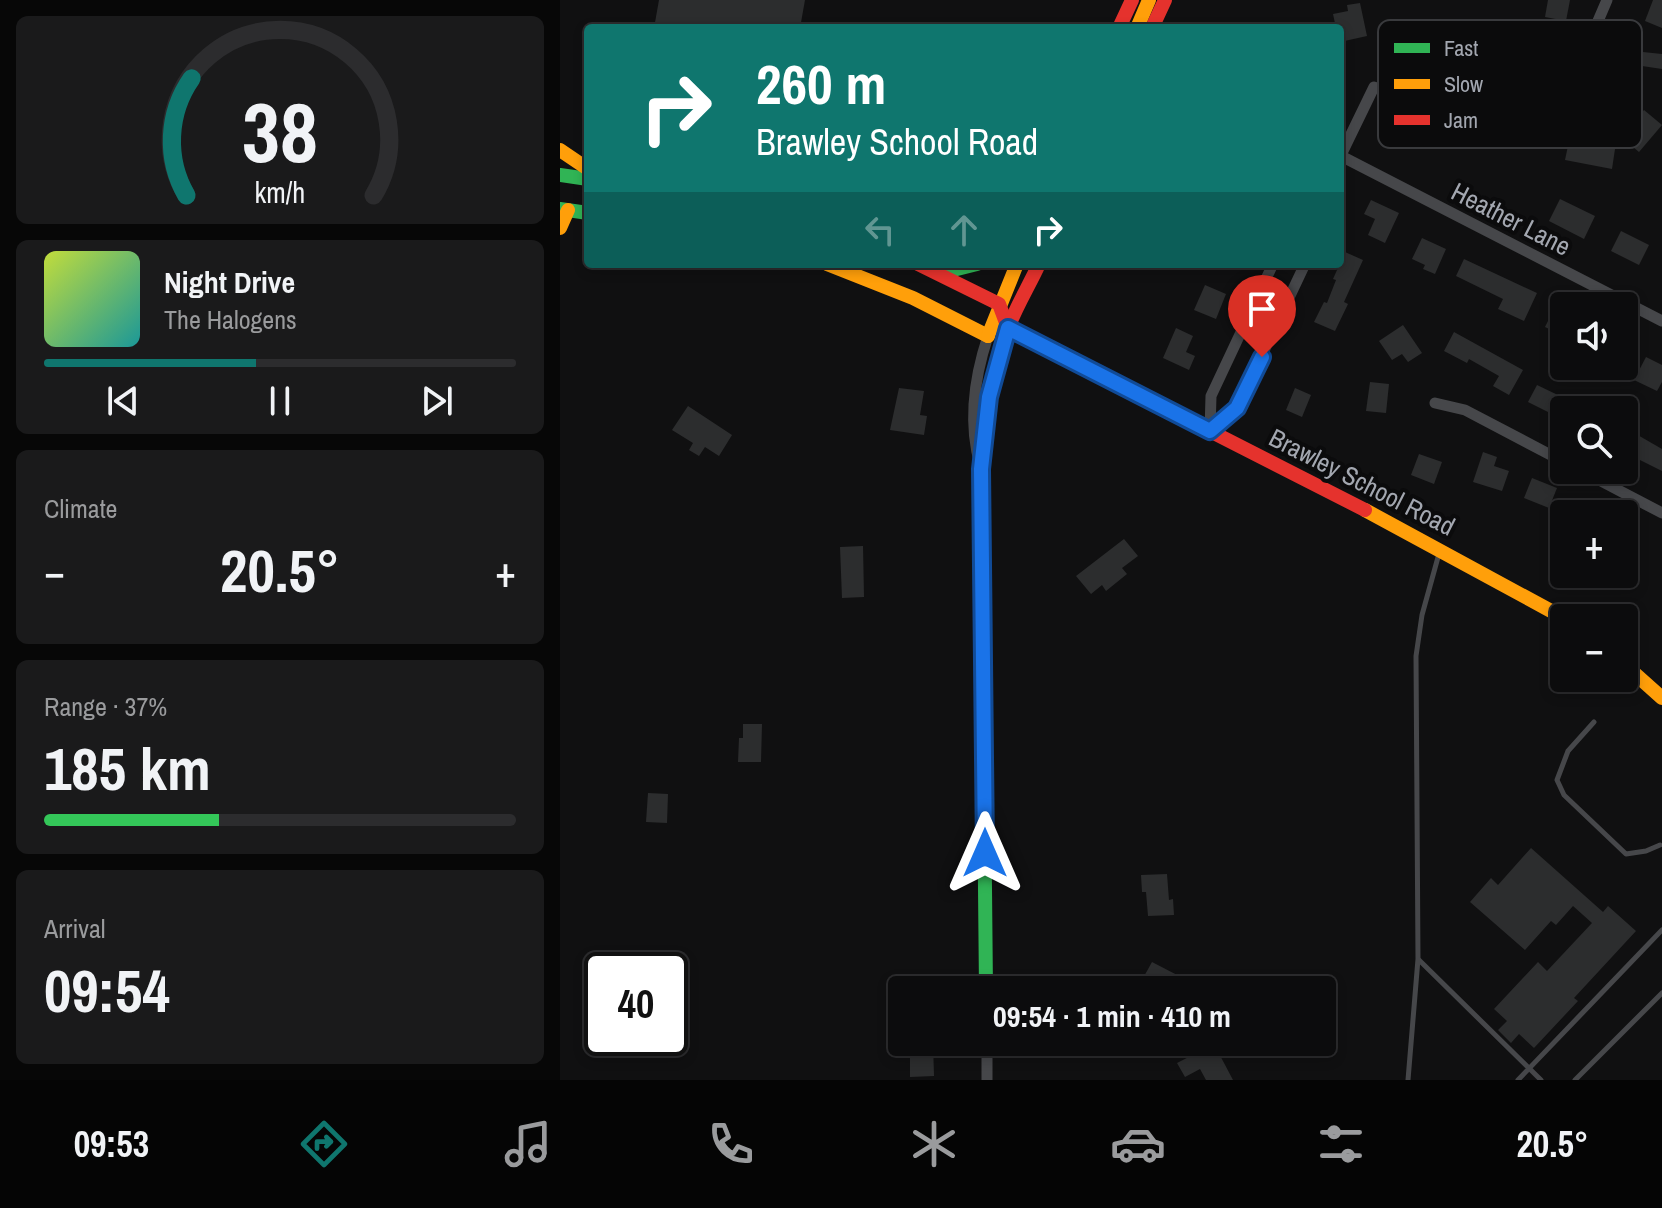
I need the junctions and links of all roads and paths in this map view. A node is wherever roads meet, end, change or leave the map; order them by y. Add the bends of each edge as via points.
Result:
1 (1132, 0) edge
2 (1149, 0) edge
3 (1165, 0) edge
4 (1607, 0) edge
5 (1600, 20) edge
6 (1121, 24) edge
7 (1139, 24) edge
8 (1154, 24) edge
9 (1374, 87) dead end
10 (1344, 149) edge
11 (560, 150) edge
12 (1344, 159) edge
13 (584, 166) edge
14 (560, 175) edge
15 (584, 178) edge
16 (564, 209) edge
17 (584, 212) edge
18 (560, 228) edge
19 (838, 268) edge
20 (926, 268) edge
21 (1015, 268) edge
22 (1037, 268) edge
23 (1271, 268) edge
24 (1303, 268) edge
25 (999, 304) junction
26 (1662, 321) edge
27 (1008, 328) junction
28 (988, 336) junction
29 (1435, 403) dead end
30 (1210, 431) junction
31 (1550, 455) edge
32 (981, 469) junction
33 (1607, 484) edge
34 (1662, 513) edge
35 (1440, 549) junction
36 (1550, 610) edge
37 (1638, 677) edge
38 (1662, 698) edge
39 (1594, 722) dead end
40 (1660, 845) dead end
41 (1662, 930) edge
42 (1418, 959) junction
43 (986, 976) edge
44 (1662, 993) edge
45 (987, 1056) edge
46 (1529, 1069) junction
47 (987, 1080) edge
48 (1408, 1080) edge
49 (1518, 1080) edge
50 (1541, 1080) edge
51 (1575, 1080) edge

1 - 6 main road
2 - 7 main road
3 - 8 main road
4 - 5 street
9 - 10 street
11 - 13 main road
12 - 26 street, Heather Lane
14 - 15 main road
16 - 17 main road
16 - 18 main road
19 - 28 main road
20 - 25 main road
21 - 25 main road
22 - 27 main road
23 - 30 street via 1211,396
24 - 30 street via 1237,408
25 - 27 main road
25 - 28 main road
27 - 28 main road
27 - 30 main road, Brawley School Road
27 - 32 main road via 989,397
28 - 32 street via 974,403 974,442
29 - 31 street via 1465,410
30 - 35 main road, Brawley School Road
32 - 43 main road
33 - 34 street
35 - 36 main road, Brawley School Road
35 - 42 lane via 1416,656
37 - 38 main road
39 - 40 lane via 1568,751 1557,780 1564,795 1626,854
41 - 46 lane
42 - 46 lane
42 - 48 lane
44 - 51 lane
45 - 47 street
46 - 49 lane
46 - 50 lane

